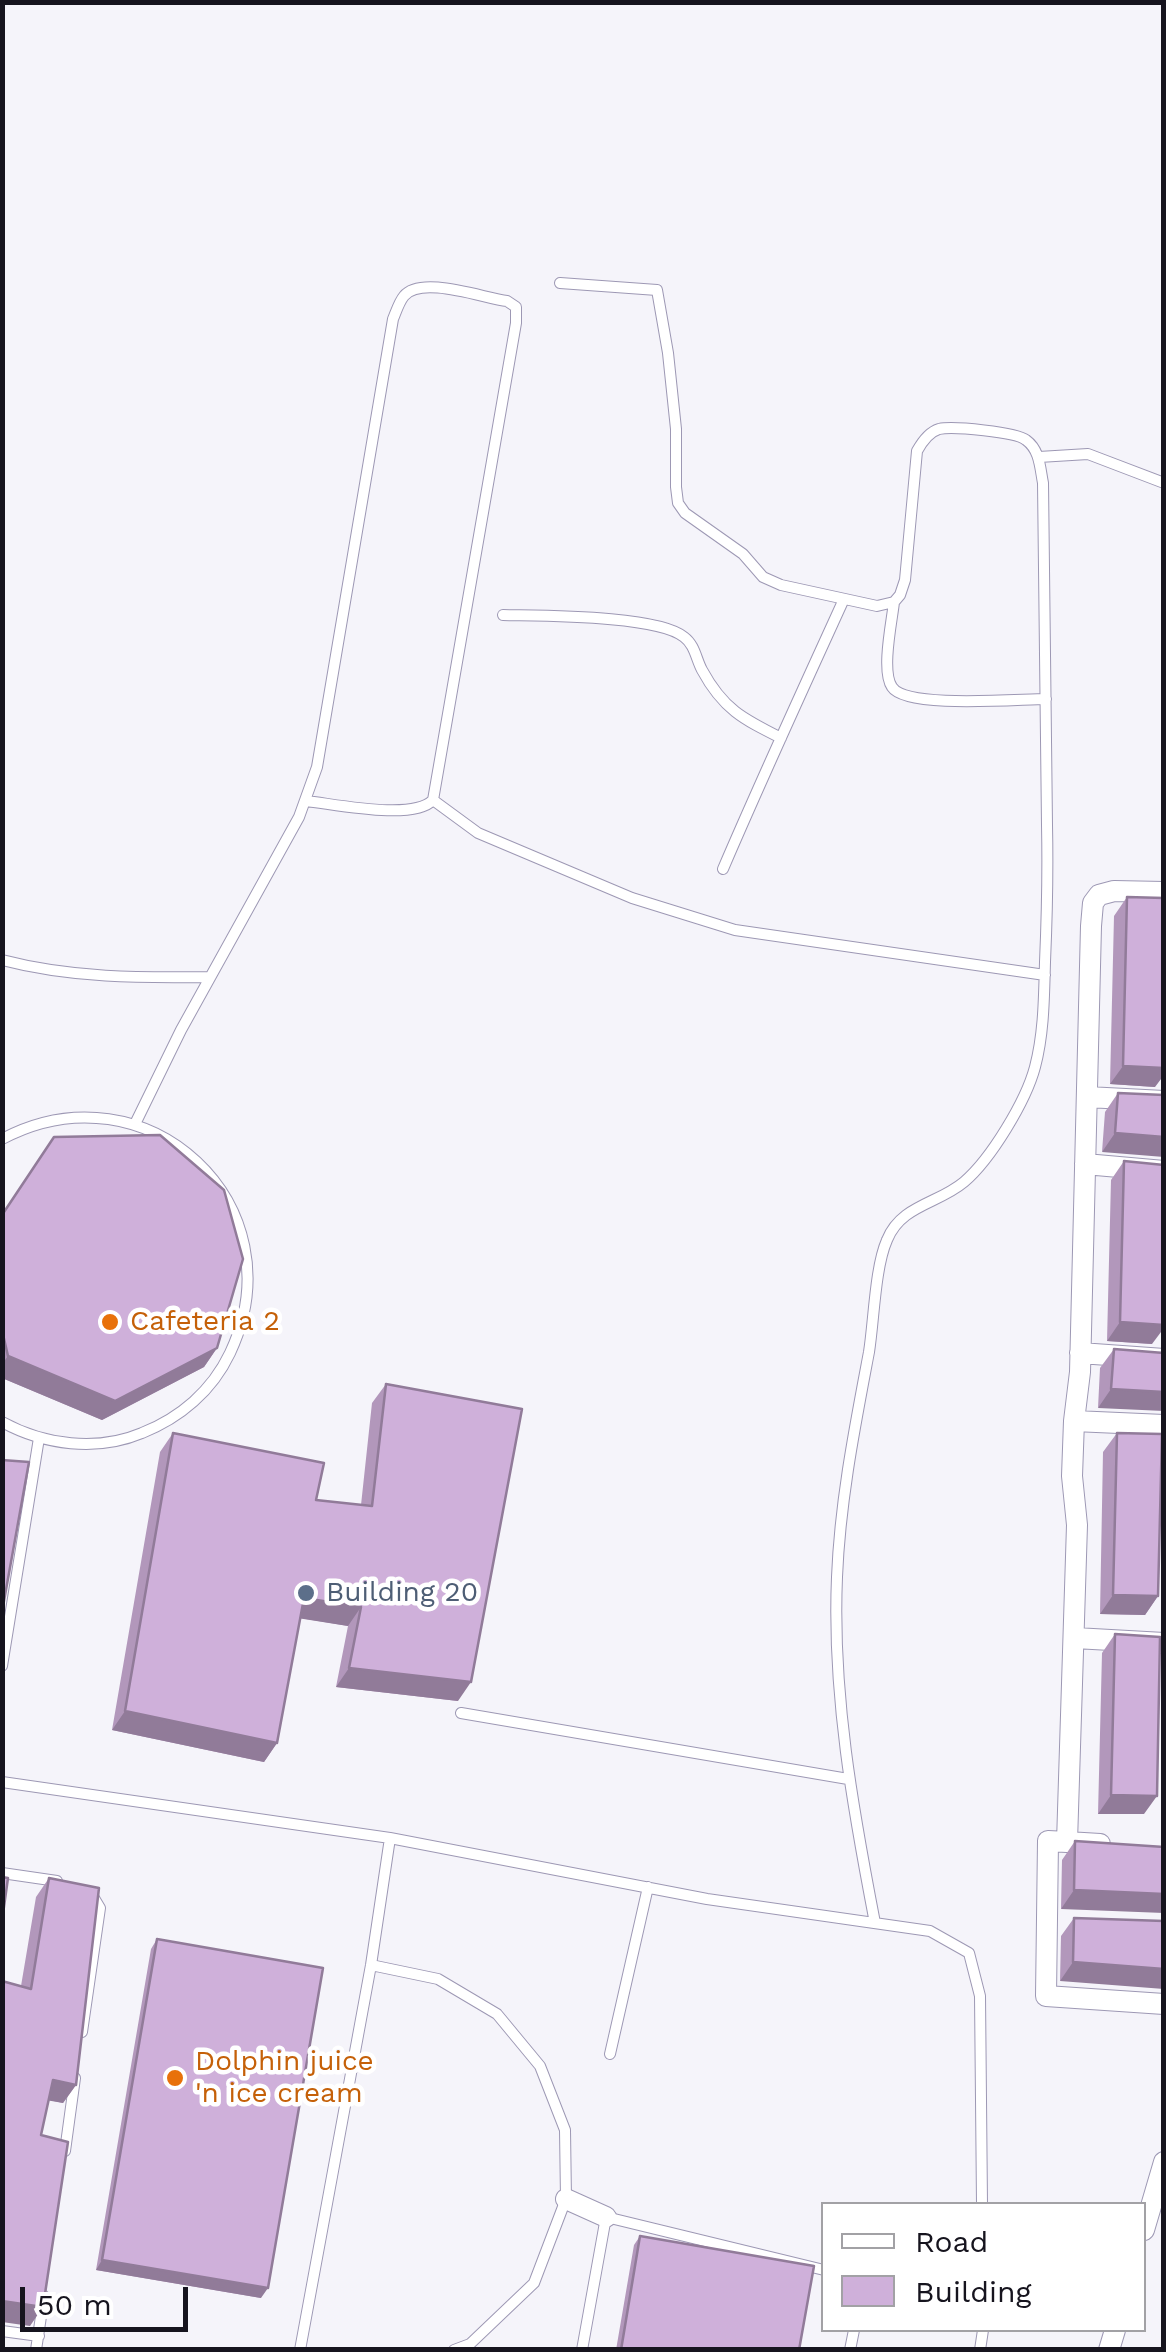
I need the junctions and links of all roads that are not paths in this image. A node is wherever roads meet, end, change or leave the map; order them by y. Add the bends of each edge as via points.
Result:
1 (560, 284) dead end
2 (1038, 458) junction
3 (1164, 483) edge
4 (844, 599) junction
5 (894, 602) junction
6 (503, 615) dead end
7 (1046, 699) junction
8 (782, 738) junction
9 (433, 800) junction
10 (306, 801) junction
11 (724, 870) dead end
12 (1164, 892) edge
13 (2, 960) edge
14 (1045, 975) junction
15 (210, 977) junction
16 (1087, 1097) junction
17 (1164, 1101) edge
18 (136, 1124) junction
19 (2, 1139) edge
20 (1085, 1164) junction
21 (1164, 1171) edge
22 (1080, 1353) junction
23 (1164, 1359) edge
24 (1074, 1421) junction
25 (2, 1422) edge
26 (1164, 1426) edge
27 (39, 1438) junction
28 (1074, 1638) junction
29 (1164, 1643) edge
30 (2, 1666) edge
31 (461, 1714) dead end
32 (848, 1779) junction
33 (2, 1782) edge
34 (390, 1838) junction
35 (1067, 1842) junction
36 (1125, 1846) edge
37 (2, 1873) edge
38 (648, 1888) junction
39 (875, 1924) junction
40 (371, 1965) junction
41 (1164, 2004) edge
42 (80, 2045) edge
43 (610, 2054) dead end
44 (77, 2065) edge
45 (1164, 2162) edge
46 (63, 2163) edge
47 (566, 2199) junction
48 (982, 2202) edge
49 (606, 2217) junction
50 (1146, 2223) edge
51 (821, 2269) edge
52 (46, 2281) edge
53 (2, 2330) edge
54 (38, 2336) junction
55 (36, 2350) edge
56 (300, 2350) edge
57 (454, 2350) edge
58 (582, 2350) edge

1 - 4 lane via 657,290 676,429 678,502 763,578
2 - 3 lane via 1088,454
2 - 5 lane via 1030,442 1016,435 938,430 924,439 917,451 904,580
2 - 7 lane
4 - 5 lane via 877,606
4 - 8 lane
5 - 7 lane via 887,672 900,694 941,701
6 - 8 lane via 605,618 682,634 733,712
7 - 14 lane
8 - 11 lane
9 - 10 lane via 412,810
9 - 10 lane via 516,307 432,286 404,296 393,319
9 - 14 lane via 478,833 632,898 735,930
10 - 15 lane
12 - 16 street via 1114,890 1094,904
13 - 15 lane via 121,978
14 - 32 lane via 1041,1041 1017,1111 965,1182 911,1210 884,1251 836,1578
15 - 18 lane
16 - 17 street
16 - 20 street
18 - 19 lane via 65,1117
18 - 27 lane via 197,1161 226,1199 247,1268 244,1317 212,1382 156,1427 87,1444
20 - 21 street
20 - 22 street
22 - 23 street
22 - 24 street
24 - 26 street
24 - 28 street
25 - 27 lane
27 - 30 lane
28 - 29 street
28 - 35 street
31 - 32 lane
32 - 39 lane
33 - 34 lane
34 - 38 lane
34 - 40 lane
35 - 36 street
35 - 41 street via 1048,1841 1057,1923 1046,1996
37 - 42 lane via 77,1884 96,1898 100,1908
38 - 39 lane
38 - 43 lane
39 - 48 lane via 930,1931 970,1952 980,1996
40 - 47 lane via 438,1979 482,2005 540,2066 564,2130
40 - 56 lane
44 - 46 lane
45 - 50 street
47 - 49 street
47 - 57 lane via 534,2282 470,2344
49 - 51 lane
49 - 58 lane
52 - 54 lane
53 - 54 lane
54 - 55 lane

